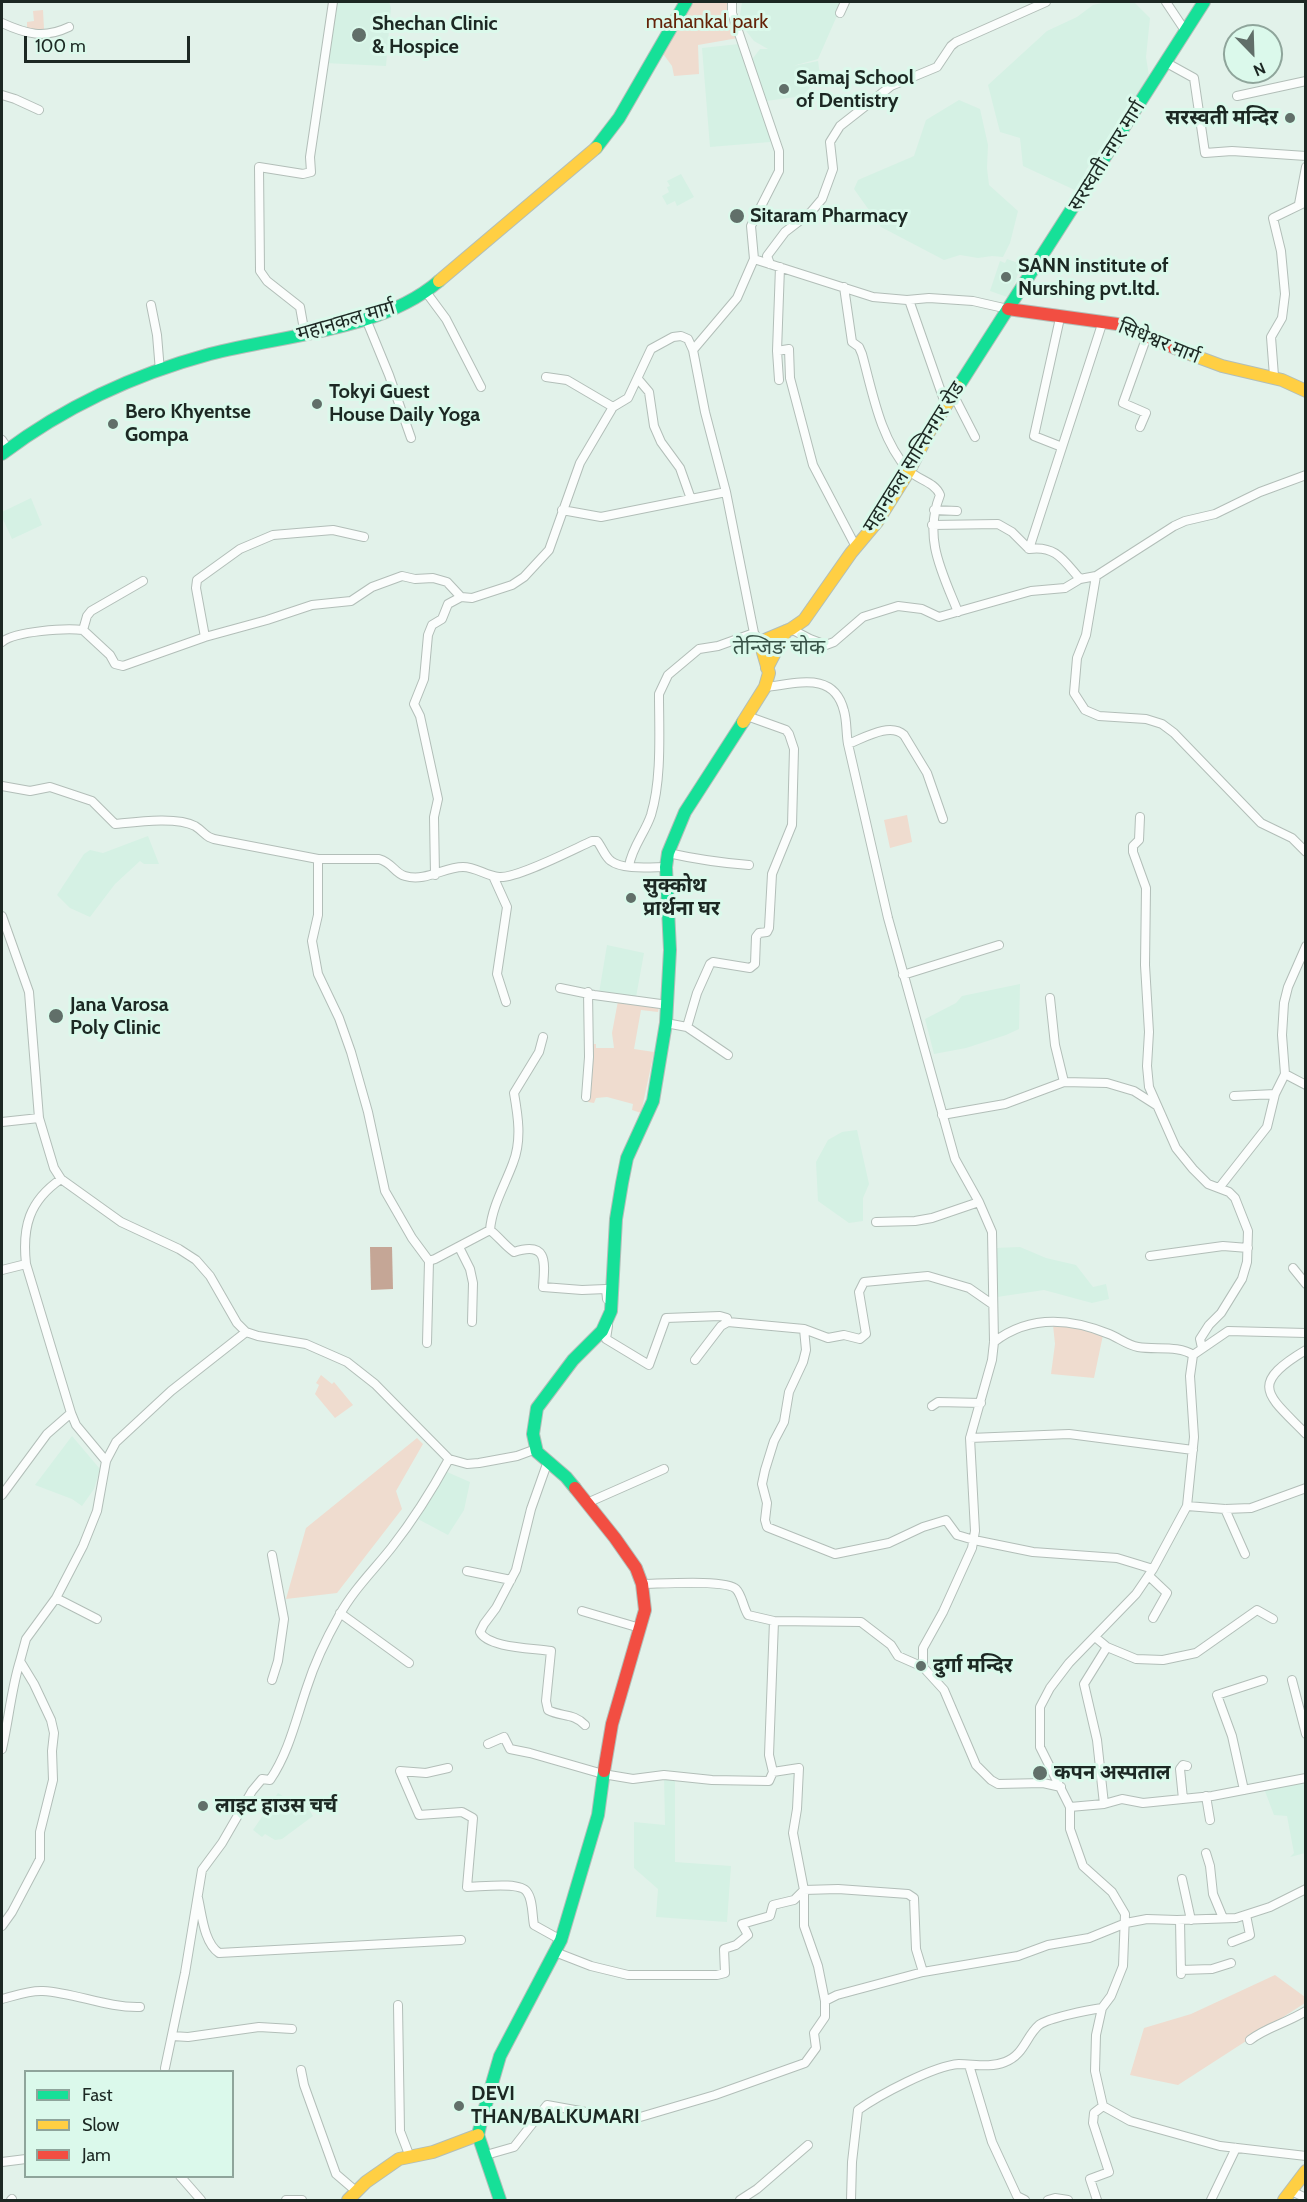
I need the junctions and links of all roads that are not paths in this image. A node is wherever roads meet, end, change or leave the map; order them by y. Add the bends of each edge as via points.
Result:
1 (333, 2) edge
2 (683, 2) edge
3 (732, 2) edge
4 (845, 2) edge
5 (1046, 2) edge
6 (1166, 2) edge
7 (1204, 2) edge
8 (840, 13) dead end
9 (2, 24) edge
10 (69, 27) dead end
11 (1186, 32) junction
12 (1165, 62) junction
13 (1305, 81) edge
14 (2, 95) edge
15 (1237, 96) dead end
16 (39, 110) dead end
17 (1305, 156) edge
18 (1305, 168) edge
19 (1302, 203) edge
20 (754, 259) junction
21 (770, 264) junction
22 (780, 267) junction
23 (844, 287) junction
24 (426, 292) junction
25 (909, 300) junction
26 (151, 305) dead end
27 (1008, 309) junction
28 (1060, 318) junction
29 (366, 319) junction
30 (1103, 321) junction
31 (305, 334) junction
32 (1146, 336) junction
33 (693, 350) junction
34 (777, 351) junction
35 (160, 371) junction
36 (1274, 376) junction
37 (546, 377) dead end
38 (638, 379) junction
39 (779, 380) dead end
40 (481, 387) dead end
41 (1305, 391) edge
42 (953, 394) junction
43 (946, 406) junction
44 (613, 407) junction
45 (1140, 427) dead end
46 (975, 437) dead end
47 (411, 438) dead end
48 (1062, 447) junction
49 (4, 448) edge
50 (909, 471) junction
51 (1305, 475) edge
52 (726, 492) junction
53 (692, 499) junction
54 (562, 510) junction
55 (934, 510) junction
56 (957, 511) dead end
57 (933, 525) junction
58 (364, 537) dead end
59 (856, 547) junction
60 (1029, 549) junction
61 (1096, 576) junction
62 (1080, 579) junction
63 (143, 581) dead end
64 (460, 597) junction
65 (958, 612) junction
66 (83, 630) junction
67 (789, 630) junction
68 (205, 637) junction
69 (757, 637) junction
70 (2, 642) edge
71 (767, 668) junction
72 (765, 687) junction
73 (747, 716) junction
74 (848, 744) junction
75 (2, 786) edge
76 (1140, 817) dead end
77 (943, 819) dead end
78 (1305, 852) edge
79 (668, 853) junction
80 (318, 859) junction
81 (749, 865) dead end
82 (629, 866) junction
83 (666, 867) junction
84 (435, 875) junction
85 (493, 876) junction
86 (2, 916) edge
87 (999, 945) dead end
88 (1305, 946) edge
89 (903, 975) junction
90 (560, 988) dead end
91 (588, 992) junction
92 (1050, 998) dead end
93 (506, 1002) dead end
94 (668, 1005) junction
95 (666, 1023) junction
96 (687, 1027) junction
97 (543, 1037) dead end
98 (728, 1055) dead end
99 (1285, 1074) junction
100 (1064, 1082) junction
101 (1305, 1085) edge
102 (1275, 1094) junction
103 (1234, 1096) dead end
104 (586, 1097) dead end
105 (1157, 1106) junction
106 (942, 1115) junction
107 (39, 1118) junction
108 (2, 1122) edge
109 (61, 1179) junction
110 (1219, 1188) junction
111 (979, 1202) junction
112 (876, 1222) dead end
113 (490, 1230) junction
114 (459, 1247) junction
115 (1248, 1248) junction
116 (1150, 1256) dead end
117 (429, 1261) junction
118 (26, 1264) junction
119 (1293, 1268) dead end
120 (2, 1270) edge
121 (1305, 1284) edge
122 (992, 1304) junction
123 (609, 1312) junction
124 (472, 1322) dead end
125 (728, 1322) junction
126 (804, 1329) junction
127 (246, 1332) junction
128 (1305, 1333) edge
129 (994, 1342) junction
130 (427, 1343) dead end
131 (1202, 1348) junction
132 (1305, 1350) edge
133 (1193, 1355) junction
134 (695, 1360) dead end
135 (981, 1403) junction
136 (932, 1406) dead end
137 (71, 1413) junction
138 (1305, 1434) edge
139 (970, 1438) junction
140 (536, 1449) junction
141 (1193, 1450) junction
142 (449, 1459) junction
143 (106, 1461) junction
144 (548, 1461) junction
145 (664, 1469) dead end
146 (1305, 1488) edge
147 (2, 1495) edge
148 (587, 1503) junction
149 (1187, 1506) junction
150 (1226, 1509) junction
151 (974, 1539) junction
152 (1245, 1554) dead end
153 (272, 1555) dead end
154 (467, 1571) dead end
155 (1151, 1573) junction
156 (511, 1580) junction
157 (642, 1584) junction
158 (56, 1598) junction
159 (582, 1611) dead end
160 (340, 1613) junction
161 (1153, 1618) dead end
162 (97, 1619) dead end
163 (1273, 1619) dead end
164 (774, 1621) junction
165 (640, 1628) junction
166 (1095, 1636) junction
167 (1107, 1647) junction
168 (20, 1661) junction
169 (409, 1663) dead end
170 (923, 1667) junction
171 (272, 1680) dead end
172 (1263, 1680) dead end
173 (1292, 1680) dead end
174 (585, 1725) dead end
175 (1305, 1734) edge
176 (488, 1744) dead end
177 (2, 1749) edge
178 (1187, 1766) dead end
179 (448, 1768) dead end
180 (773, 1772) junction
181 (603, 1774) junction
182 (1305, 1778) edge
183 (1061, 1787) junction
184 (1244, 1790) junction
185 (1206, 1796) junction
186 (1183, 1799) junction
187 (1104, 1804) junction
188 (1070, 1807) junction
189 (1210, 1820) dead end
190 (1206, 1852) dead end
191 (1182, 1879) dead end
192 (1305, 1889) edge
193 (804, 1890) junction
194 (197, 1895) junction
195 (1246, 1915) junction
196 (1223, 1918) junction
197 (1180, 1920) junction
198 (1191, 1920) junction
199 (1126, 1923) junction
200 (2, 1926) edge
201 (461, 1940) dead end
202 (1232, 1942) dead end
203 (558, 1946) junction
204 (1232, 1963) dead end
205 (923, 1972) junction
206 (2, 1999) edge
207 (825, 2001) junction
208 (398, 2005) dead end
209 (140, 2007) dead end
210 (1101, 2008) junction
211 (1305, 2011) edge
212 (292, 2029) dead end
213 (172, 2036) junction
214 (1250, 2040) dead end
215 (969, 2065) junction
216 (165, 2068) dead end
217 (301, 2070) dead end
218 (1103, 2106) junction
219 (478, 2135) junction
220 (808, 2145) dead end
221 (1236, 2148) junction
222 (486, 2155) junction
223 (1305, 2156) edge
224 (410, 2157) junction
225 (24, 2159) edge
226 (2, 2162) edge
227 (1305, 2171) edge
228 (182, 2178) edge
229 (353, 2196) edge
230 (1288, 2196) edge
231 (1305, 2198) edge
232 (201, 2200) edge
233 (286, 2200) edge
234 (302, 2200) edge
235 (500, 2200) edge
236 (740, 2200) edge
237 (851, 2200) edge
238 (1025, 2200) edge
239 (1048, 2200) edge
240 (1068, 2200) edge
241 (1097, 2200) edge
242 (1211, 2200) edge

1 - 31 street via 311,172 259,167 260,271 300,307
2 - 24 main road, महानकल मार्ग via 619,118 592,153
3 - 20 street via 732,13 779,151 779,171 751,226
4 - 8 street
5 - 21 street via 956,42 937,67 891,86 840,126 830,142 833,169 822,199 774,244 767,256
6 - 11 street
7 - 11 main road, सरस्वती नगर मार्ग
9 - 10 street via 21,32 53,34
11 - 12 main road, सरस्वती नगर मार्ग
12 - 17 street via 1194,78 1205,153
12 - 27 main road, सरस्वती नगर मार्ग
13 - 15 street
14 - 16 street
18 - 19 street
19 - 36 street via 1273,218 1285,294 1282,318 1270,337
20 - 21 street
20 - 33 street via 736,298
21 - 22 street
22 - 23 street
22 - 34 street
23 - 25 street via 873,297
23 - 50 street via 852,342 862,354 881,427
24 - 29 main road, महानकल मार्ग
24 - 40 street via 446,319
25 - 27 street via 974,301
25 - 43 street
26 - 35 street
27 - 28 main road, सिधेश्वर मार्ग
27 - 42 main road, महानकल सान्तिनगर रोड
28 - 30 main road, सिधेश्वर मार्ग
28 - 48 street via 1034,436
29 - 31 main road, महानकल मार्ग
29 - 47 street
30 - 32 main road, सिधेश्वर मार्ग
30 - 48 street
31 - 35 main road, महानकल मार्ग via 235,347
32 - 36 main road, सिधेश्वर मार्ग via 1223,367
32 - 45 street via 1123,403 1146,413
33 - 38 street via 688,339 681,336 664,340 651,349
33 - 52 street
34 - 39 street
34 - 59 street via 789,349 790,378 813,465
35 - 49 main road, महानकल मार्ग via 114,389
36 - 41 main road, सिधेश्वर मार्ग
37 - 44 street via 567,380
38 - 44 street via 628,398
38 - 53 street via 649,392 654,426 661,442 680,468
42 - 43 main road, महानकल सान्तिनगर रोड
42 - 46 street
43 - 50 main road, महानकल सान्तिनगर रोड
44 - 54 street via 580,463
48 - 60 street
50 - 55 street via 938,489 940,495
50 - 59 main road, महानकल सान्तिनगर रोड
51 - 61 street via 1215,514 1174,526
52 - 53 street
52 - 69 street
53 - 54 street via 602,517
54 - 64 street via 549,550 524,577 486,595
55 - 56 street
55 - 57 street
57 - 60 street via 998,524
57 - 65 street via 934,552
58 - 68 street via 333,530 273,535 240,549 197,580
59 - 67 main road, महानकल सान्तिनगर रोड via 804,620
60 - 62 street via 1042,547 1057,553
61 - 62 street
61 - 78 street via 1086,635 1077,658 1074,693 1085,710 1099,716 1131,717 1162,724 1261,823 1292,838
62 - 65 street via 1065,588 1031,591
63 - 66 street via 91,611
64 - 68 street via 447,582 402,576 372,587 351,601 312,605
64 - 84 street via 448,604 442,619 432,625 424,679 414,704 438,799 434,817
65 - 67 street via 939,617 922,609 898,606 863,617 826,645
66 - 68 street via 115,664 123,666
66 - 70 street via 19,635
67 - 69 main road, महानकल सान्तिनगर रोड
67 - 71 main road
69 - 71 main road
69 - 82 street via 699,649 676,666 663,684 659,694 656,792
71 - 72 main road
72 - 73 main road
72 - 74 street via 825,684 839,696
73 - 79 main road via 685,812
73 - 96 street via 786,730 789,735 794,749 792,825 772,874 769,928 756,937 755,964 750,968 710,964
74 - 77 street via 887,730 899,730 927,772
74 - 89 street
75 - 80 street via 30,791 50,788 92,801 115,824 176,821 194,826 208,838
76 - 105 street via 1139,840 1133,852 1146,888 1147,1066 1149,1087
79 - 81 street
79 - 83 main road
80 - 84 street via 379,859 389,862 403,876
80 - 117 street via 318,915 312,941 318,974 351,1052 385,1191
82 - 83 street
82 - 85 street via 611,861 603,847 592,841 510,876
83 - 94 main road
84 - 85 street via 462,867
85 - 93 street via 507,907 497,974
86 - 107 street via 29,992
87 - 89 street
88 - 99 street via 1284,1003
89 - 106 street
90 - 91 street
91 - 94 street
91 - 104 street
92 - 100 street
94 - 95 main road
95 - 96 street
95 - 123 main road via 653,1101 627,1158 622,1183
96 - 98 street
97 - 113 street via 539,1052 514,1093 519,1123 514,1160
99 - 101 street
99 - 102 street
100 - 105 street via 1107,1083 1134,1091
100 - 106 street via 1005,1104
102 - 103 street
102 - 110 street via 1267,1127
105 - 110 street via 1176,1148 1208,1184
106 - 111 street via 955,1159
107 - 108 street
107 - 109 street
109 - 118 street via 49,1187 30,1213 24,1243
109 - 127 street via 121,1222 196,1260
110 - 115 street via 1235,1198 1248,1231
111 - 112 street via 932,1218
111 - 122 street via 992,1232
113 - 114 street
113 - 123 street via 514,1252 531,1248 539,1251 545,1259 543,1287 606,1289
114 - 117 street
114 - 124 street via 470,1269
115 - 116 street via 1223,1246
115 - 131 street via 1242,1279 1200,1339
117 - 130 street
118 - 120 street
118 - 137 street
119 - 121 street
122 - 126 street via 969,1288 928,1276 878,1280 864,1282 859,1292 866,1334 860,1339 844,1335 828,1338
122 - 129 street
123 - 125 street via 606,1339 649,1365 666,1318 720,1316
123 - 140 main road via 602,1331 573,1360 537,1407 533,1434
125 - 126 street
125 - 134 street
126 - 151 street via 803,1362 789,1392 784,1422 774,1441 762,1484 767,1527 835,1554 890,1543 946,1520 957,1535
127 - 142 street via 306,1344 347,1362 375,1384
127 - 143 street via 136,1423 116,1442
128 - 131 street via 1228,1331
129 - 133 street via 1019,1327 1050,1320 1086,1326 1135,1347
129 - 135 street
131 - 133 street
132 - 138 street via 1273,1374 1268,1390 1277,1407
133 - 141 street
135 - 136 street via 938,1402
135 - 139 street
137 - 143 street via 76,1425
137 - 147 street via 47,1434
139 - 141 street via 1069,1434
139 - 151 street
140 - 142 street via 479,1463
140 - 144 main road
141 - 149 street
142 - 160 street via 392,1548
143 - 158 street via 97,1511
144 - 148 main road
144 - 156 street
145 - 148 street
146 - 150 street via 1251,1508
148 - 157 main road via 636,1568
149 - 150 street
149 - 155 street
150 - 152 street
151 - 155 street via 1033,1552 1117,1558
151 - 170 street via 963,1570 923,1648
153 - 171 street via 284,1619
154 - 156 street
155 - 161 street via 1167,1593
155 - 166 street
156 - 174 street via 481,1634 486,1640 505,1645 551,1651 548,1710 579,1719
157 - 164 street via 732,1586 748,1615
157 - 165 main road via 645,1611
158 - 162 street
158 - 168 street via 26,1639
159 - 165 street
160 - 169 street
160 - 194 street via 314,1666 286,1752 270,1780 262,1779 252,1791 202,1870
163 - 167 street via 1257,1610 1196,1653 1163,1660 1136,1659
164 - 170 street via 861,1622 891,1645 898,1656
164 - 180 street via 768,1741
165 - 181 main road via 612,1724
166 - 167 street
166 - 183 street via 1069,1663 1040,1707 1040,1747
167 - 187 street via 1084,1684 1097,1740
168 - 177 street
168 - 200 street via 51,1720 53,1779 40,1832 39,1858
170 - 183 street via 944,1690 976,1765 991,1780 998,1784
172 - 184 street via 1217,1695 1232,1736
173 - 175 street
176 - 181 street via 504,1737 510,1749
178 - 186 street via 1180,1769
179 - 203 street via 426,1773 400,1771 419,1815 462,1812 472,1818 467,1887 502,1884 525,1889 534,1924
180 - 181 street via 769,1781 664,1775 633,1779
180 - 193 street via 800,1768 793,1833
181 - 203 main road via 590,1846
182 - 184 street
183 - 188 street
184 - 185 street
185 - 186 street
185 - 189 street
186 - 187 street via 1143,1803 1122,1798
187 - 188 street
188 - 199 street via 1070,1829 1083,1866 1112,1892
190 - 196 street via 1213,1894
191 - 198 street
192 - 195 street
193 - 203 street via 794,1900 773,1905 770,1916 742,1924 748,1935 724,1949 725,1973 717,1975 628,1975 591,1966
193 - 205 street via 908,1894 914,1898 916,1949
193 - 207 street via 804,1926
194 - 201 street via 209,1942 219,1953
194 - 213 street
195 - 196 street
195 - 202 street via 1250,1935
196 - 198 street
197 - 198 street
197 - 199 street
197 - 204 street via 1181,1972
199 - 205 street via 1089,1938 1018,1956
199 - 210 street via 1123,1966 1111,1996
203 - 219 main road via 500,2056
205 - 207 street
206 - 209 street via 42,1990 102,2004
207 - 222 street via 825,2018 814,2033 816,2048 805,2063 630,2120 547,2105 514,2147
208 - 224 street via 400,2131
210 - 215 street via 1039,2025 1019,2053 1005,2062
210 - 218 street via 1095,2071
211 - 214 street via 1290,2021 1264,2029
212 - 213 street via 259,2027
213 - 216 street
215 - 237 street via 934,2070 858,2110
215 - 238 street via 992,2142 1017,2196
217 - 229 street via 336,2174
218 - 221 street via 1130,2121
218 - 241 street via 1094,2113 1093,2123 1109,2172 1090,2180
219 - 222 main road
219 - 224 main road
220 - 236 street
221 - 223 street
221 - 242 street
222 - 235 main road
224 - 229 main road via 399,2158
225 - 226 street
227 - 230 main road
228 - 232 street
230 - 231 street
233 - 234 street
239 - 240 street

